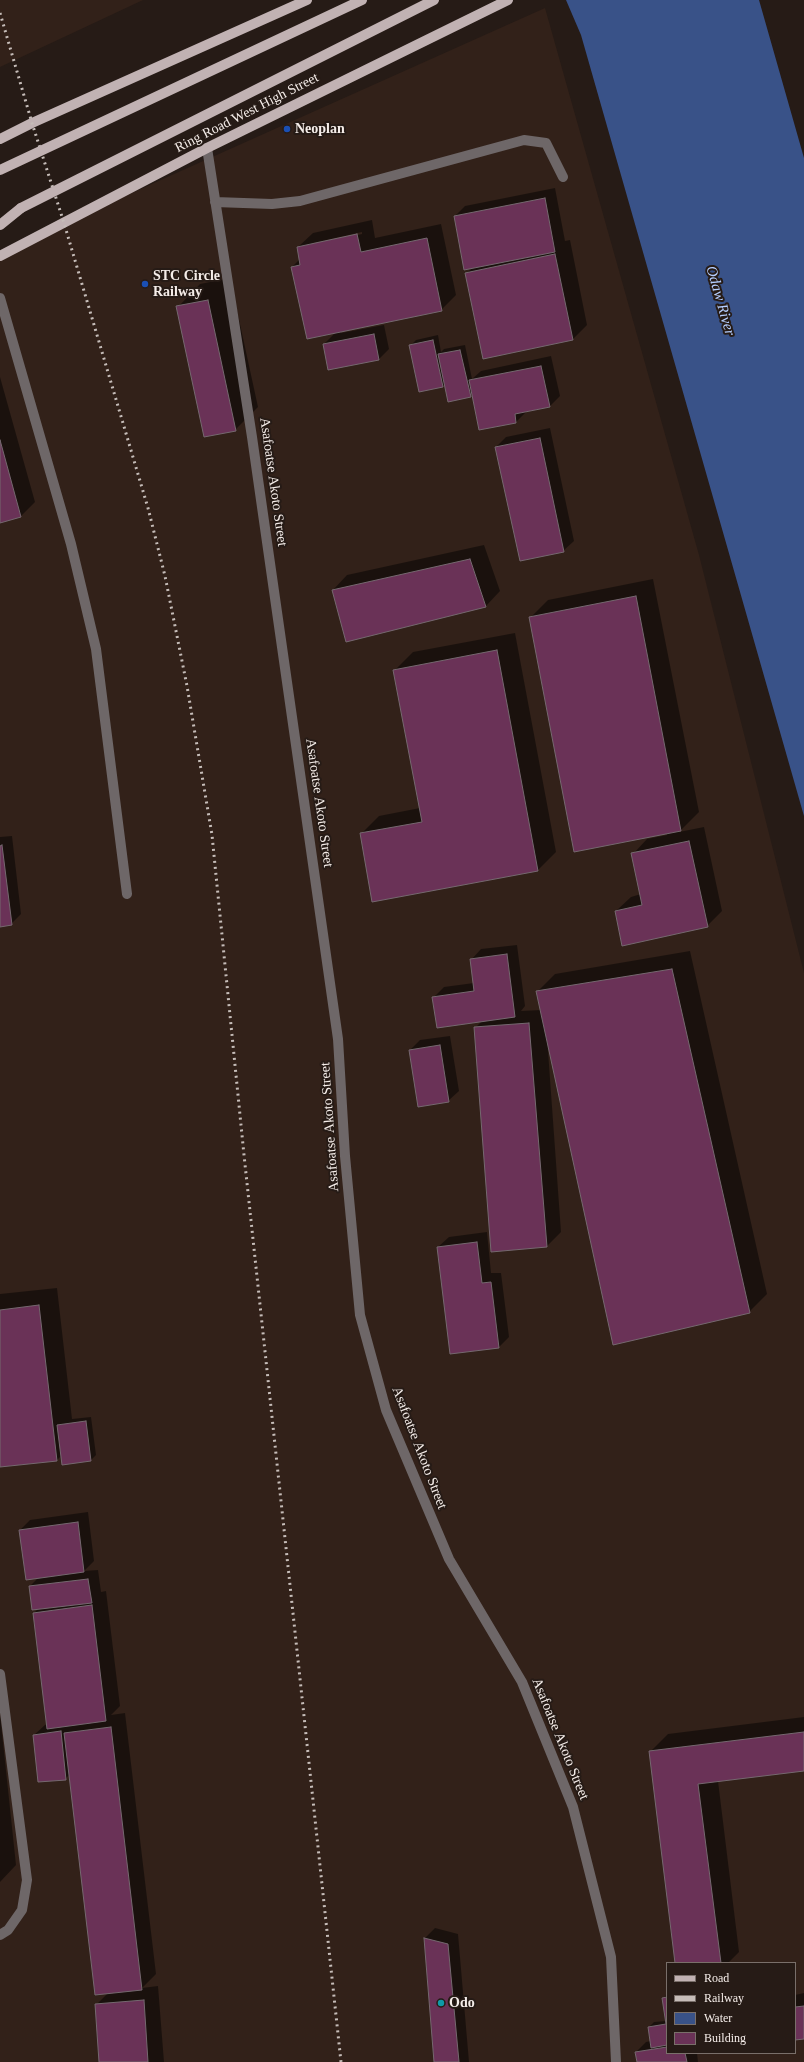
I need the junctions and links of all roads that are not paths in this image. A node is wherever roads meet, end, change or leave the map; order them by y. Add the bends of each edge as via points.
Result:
1 (307, 0) edge
2 (362, 0) edge
3 (434, 0) edge
4 (508, 0) edge
5 (292, 3) edge
6 (0, 139) edge
7 (207, 148) junction
8 (0, 170) edge
9 (563, 177) dead end
10 (215, 202) junction
11 (21, 208) junction
12 (0, 218) edge
13 (0, 225) edge
14 (0, 256) edge
15 (0, 298) edge
16 (127, 894) dead end
17 (0, 1674) edge
18 (0, 1935) edge
19 (616, 2062) edge

1 - 5 main road
2 - 8 main road, bridge
3 - 11 main road, Ring Road West High Street, bridge
4 - 7 main road, Ring Road West High Street
5 - 6 main road
7 - 10 street, Asafoatse Akoto Street
7 - 14 main road, Ring Road West High Street
9 - 10 street via 546,143 524,140 300,202
10 - 19 street, Asafoatse Akoto Street via 254,445 338,1039 345,1156 360,1315 386,1410 449,1559 522,1682 573,1807 611,1957
11 - 12 main road, Ring Road West High Street
11 - 13 main road
15 - 16 street via 71,544 96,649
17 - 18 street via 27,1880 22,1910 8,1930

